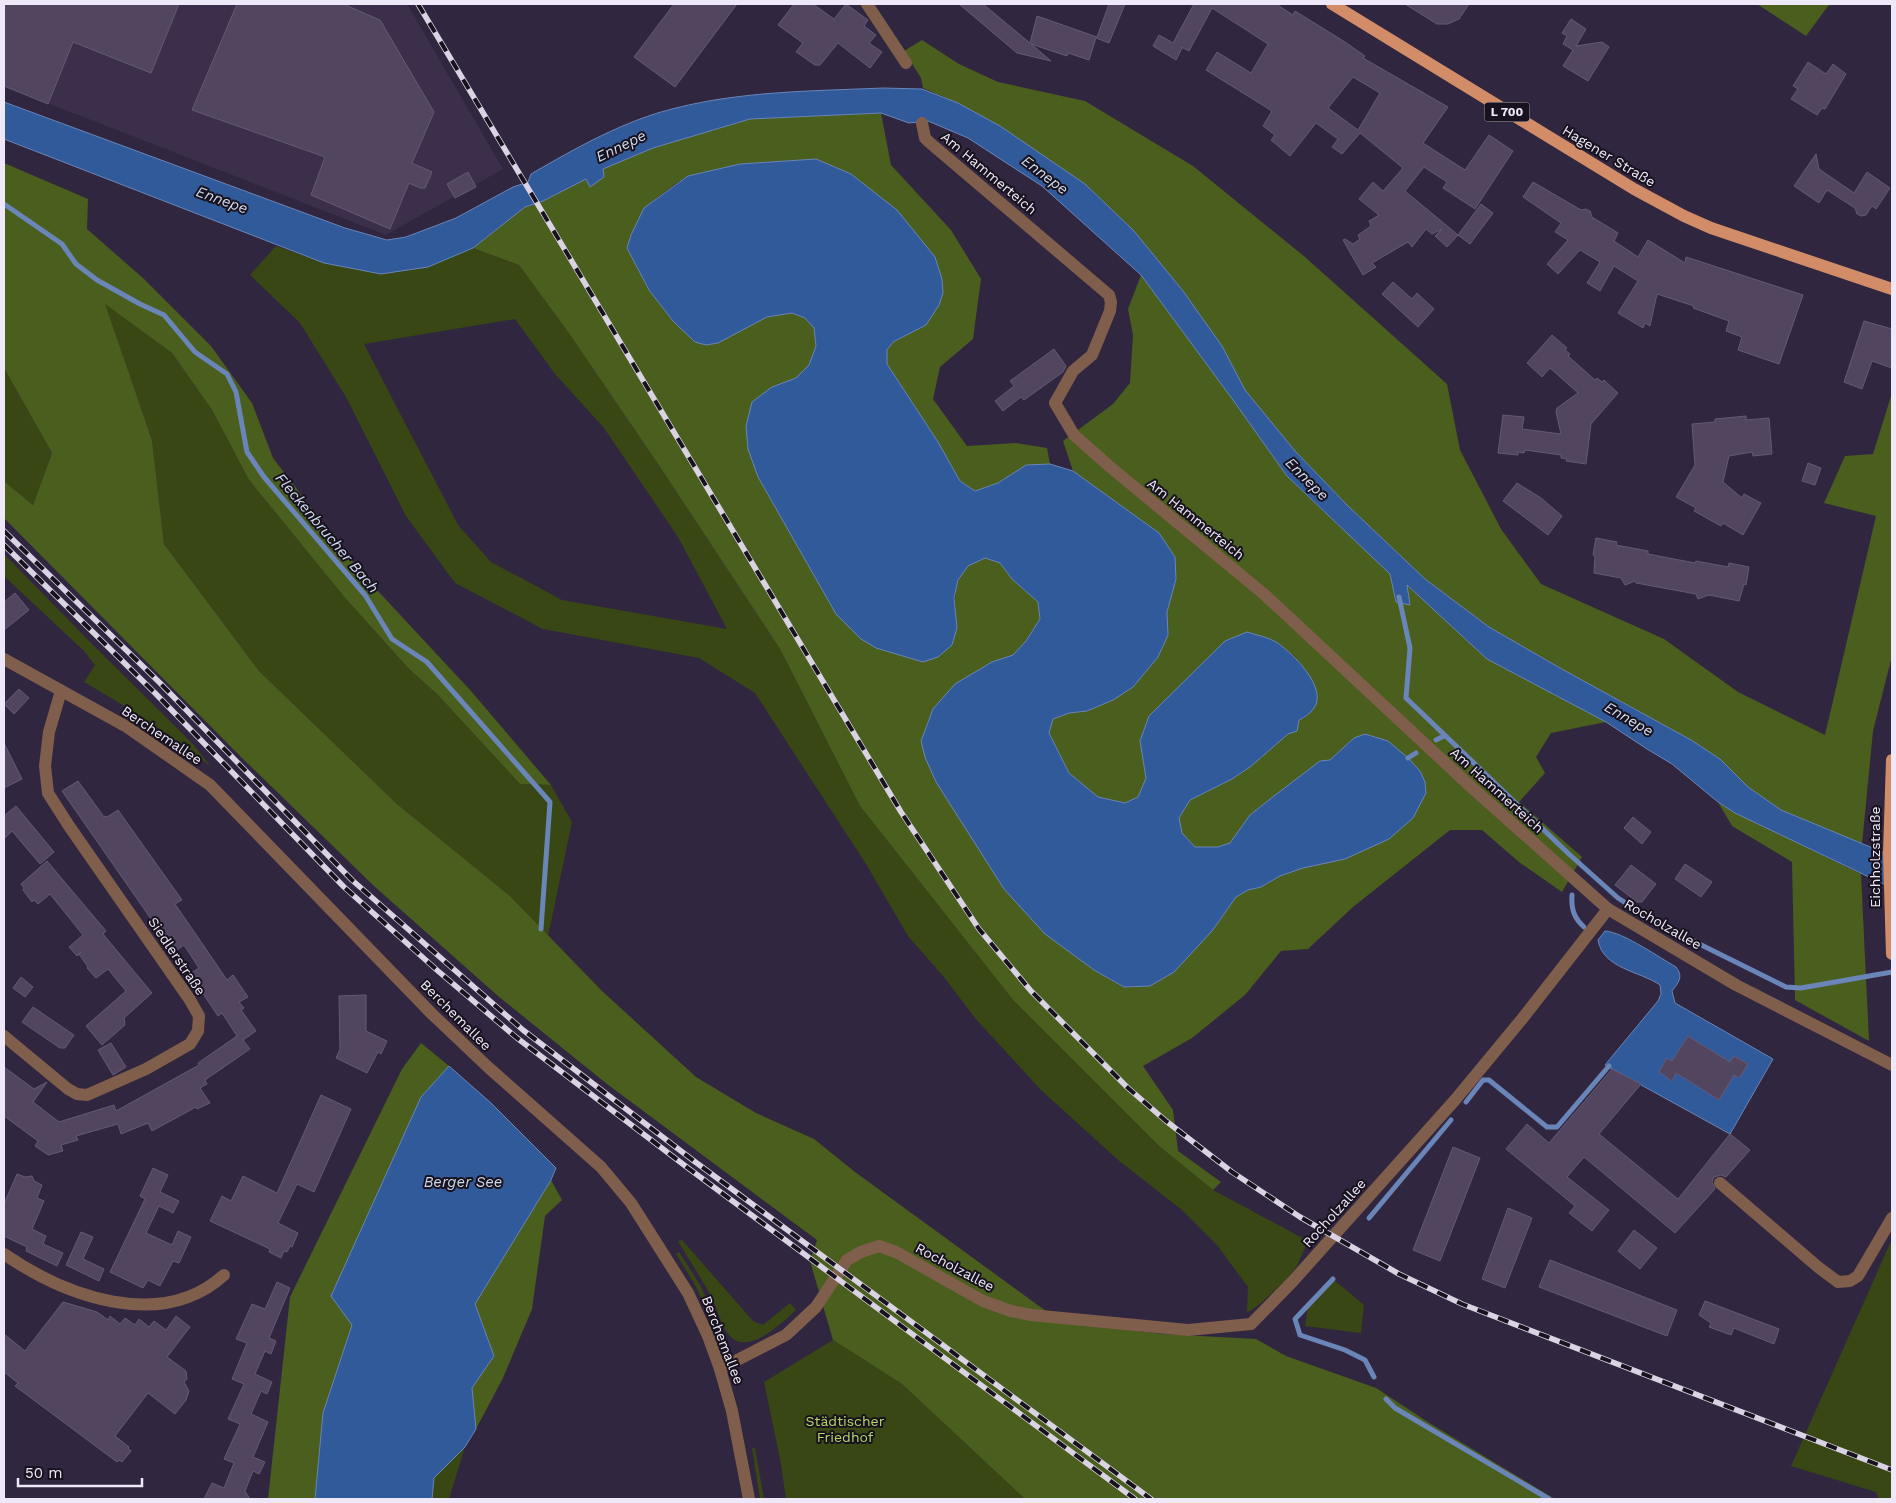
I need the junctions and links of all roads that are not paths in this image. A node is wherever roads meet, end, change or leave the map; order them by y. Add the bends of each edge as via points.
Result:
1 (867, 4) edge
2 (1332, 4) edge
3 (906, 63) dead end
4 (922, 123) dead end
5 (1892, 289) edge
6 (4, 659) edge
7 (61, 691) junction
8 (1892, 760) edge
9 (1891, 774) edge
10 (1608, 909) junction
11 (1892, 954) edge
12 (4, 1036) edge
13 (1892, 1065) edge
14 (1720, 1183) dead end
15 (1892, 1218) edge
16 (4, 1254) edge
17 (224, 1276) dead end
18 (720, 1369) junction
19 (749, 1499) edge

1 - 3 street
2 - 5 main road, Hagener Straße / L 700 via 1591,164 1684,216
4 - 10 street, Am Hammerteich via 928,142 1109,294 1112,302 1110,311 1092,355 1073,371 1055,404 1074,435 1265,595
6 - 7 street, Berchemallee
7 - 12 street, Siedlerstraße via 49,732 45,766 48,793 190,1000 199,1016 198,1031 190,1044 87,1095 68,1089
7 - 18 street, Berchemallee via 127,727 210,785 444,1026 601,1168 631,1203 688,1293
8 - 9 main road, Eichholzstraße
9 - 11 main road, Eichholzstraße
10 - 13 street, Rocholzallee via 1736,985
10 - 18 street, Rocholzallee via 1455,1100 1251,1324 1188,1330 1010,1311 983,1301 896,1252 879,1246 846,1260 816,1307 786,1335
14 - 15 street via 1838,1282 1858,1276
16 - 17 street via 69,1290 110,1302 148,1305 179,1301 213,1286
18 - 19 street, Berchemallee

